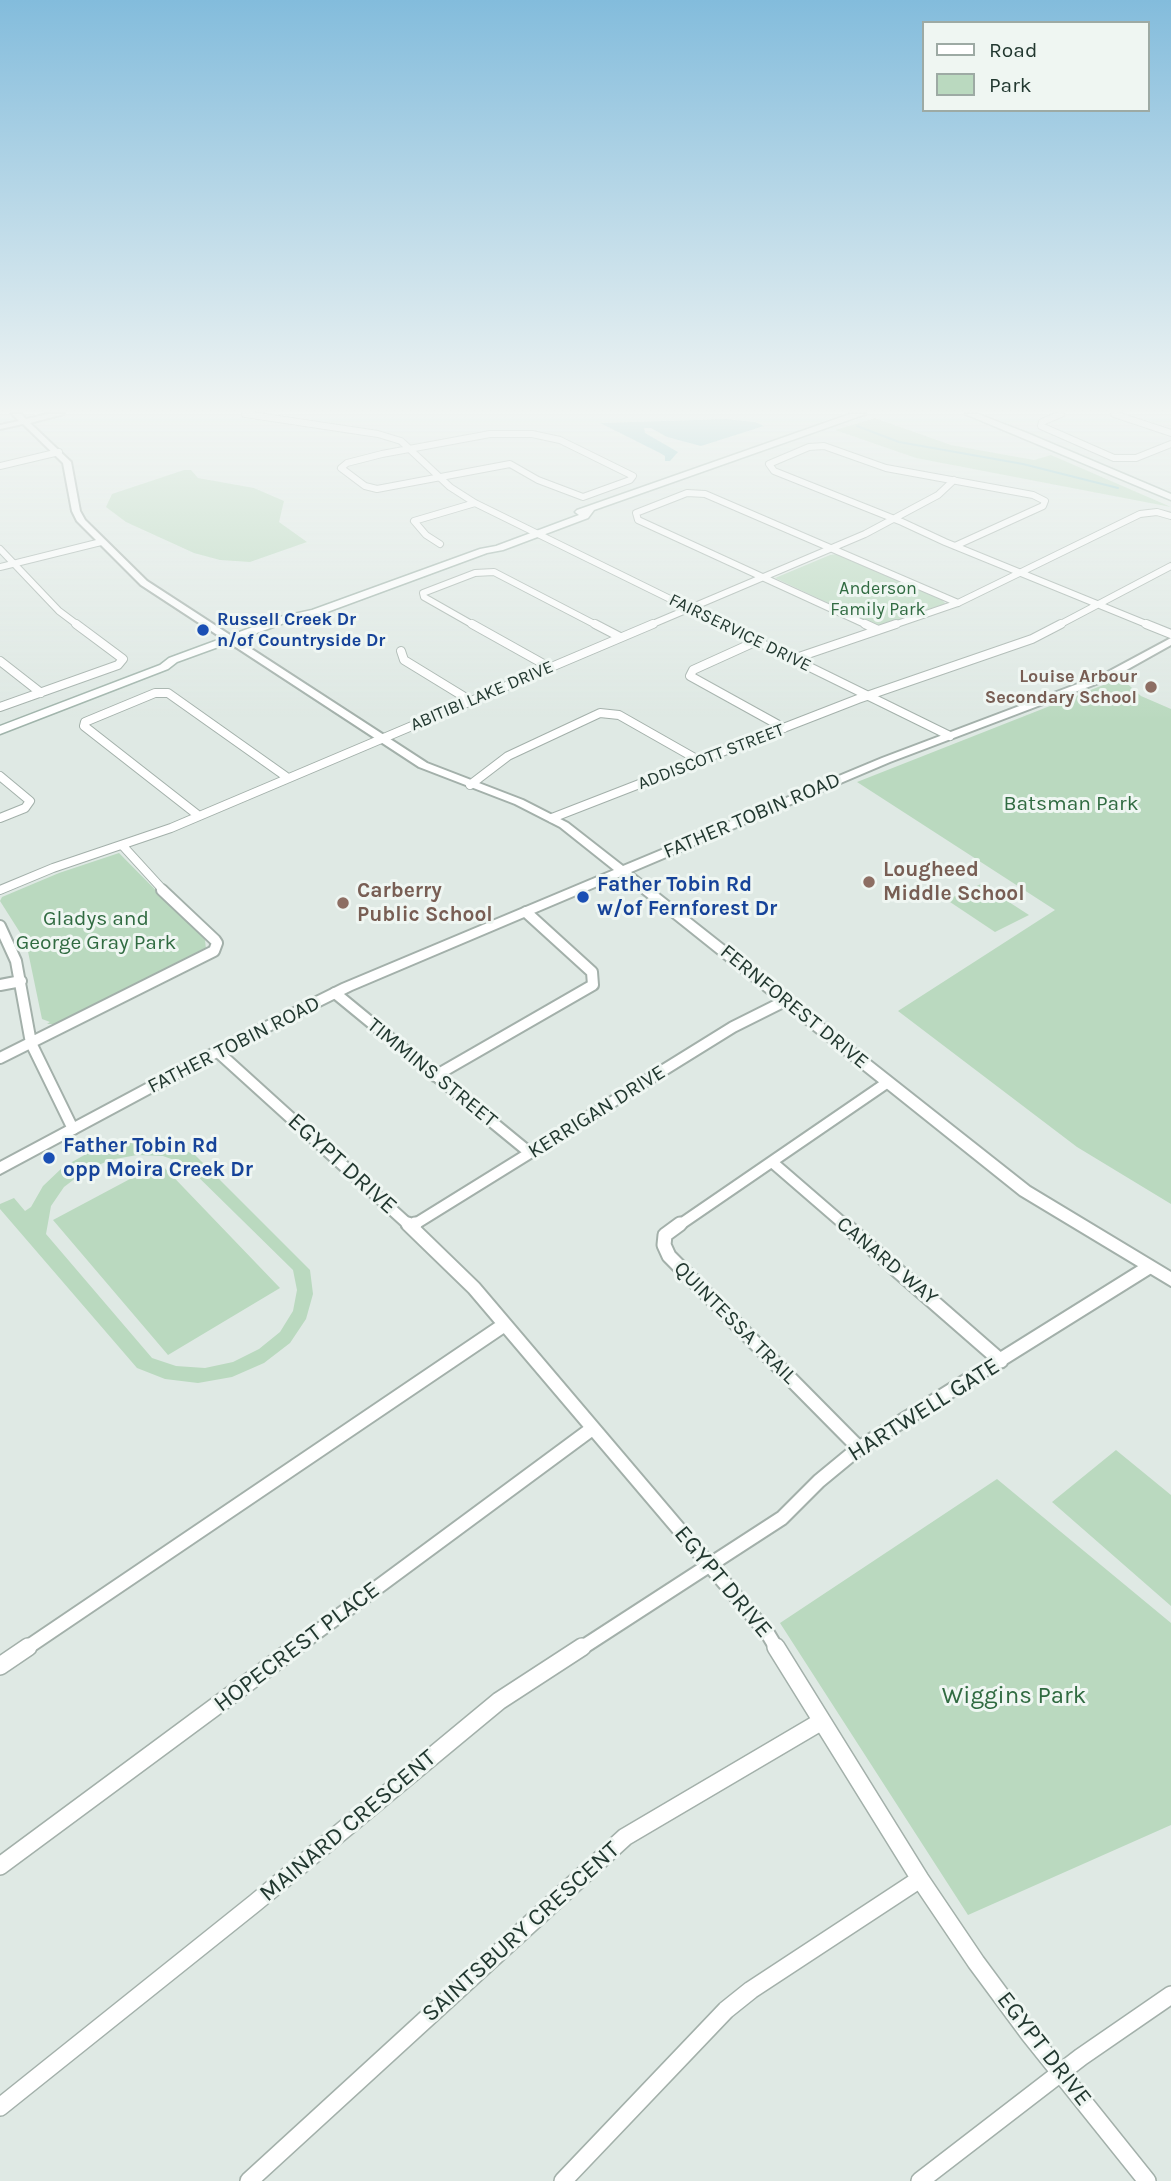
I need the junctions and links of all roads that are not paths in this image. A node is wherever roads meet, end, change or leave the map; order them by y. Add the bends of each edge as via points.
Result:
1 (78, 516) edge
2 (432, 516) edge
3 (503, 516) edge
4 (585, 516) edge
5 (637, 516) edge
6 (753, 516) edge
7 (886, 516) edge
8 (900, 516) edge
9 (1021, 516) edge
10 (1136, 516) edge
11 (894, 519) junction
12 (536, 531) junction
13 (101, 542) junction
14 (440, 544) dead end
15 (955, 546) junction
16 (0, 549) edge
17 (831, 549) junction
18 (14, 564) junction
19 (1171, 566) edge
20 (0, 567) edge
21 (1021, 573) junction
22 (763, 578) junction
23 (958, 603) junction
24 (1098, 603) junction
25 (689, 607) junction
26 (878, 630) junction
27 (1171, 634) edge
28 (620, 636) junction
29 (757, 641) junction
30 (1171, 641) edge
31 (237, 642) junction
32 (401, 651) dead end
33 (793, 659) junction
34 (0, 661) edge
35 (549, 667) junction
36 (41, 693) junction
37 (869, 696) junction
38 (471, 701) junction
39 (0, 707) edge
40 (784, 728) junction
41 (0, 730) edge
42 (950, 736) junction
43 (381, 739) junction
44 (700, 761) junction
45 (0, 776) edge
46 (288, 778) junction
47 (470, 785) junction
48 (199, 816) junction
49 (0, 818) edge
50 (552, 818) junction
51 (122, 845) junction
52 (622, 870) junction
53 (0, 890) edge
54 (526, 912) junction
55 (0, 926) edge
56 (21, 981) junction
57 (0, 985) edge
58 (335, 993) junction
59 (785, 1001) junction
60 (31, 1043) junction
61 (218, 1052) junction
62 (0, 1058) edge
63 (436, 1076) junction
64 (888, 1082) junction
65 (74, 1129) junction
66 (530, 1153) junction
67 (772, 1162) junction
68 (0, 1169) edge
69 (411, 1227) junction
70 (1149, 1267) junction
71 (1171, 1280) edge
72 (504, 1325) junction
73 (1001, 1361) junction
74 (593, 1428) junction
75 (859, 1448) junction
76 (709, 1566) junction
77 (0, 1666) edge
78 (822, 1721) junction
79 (0, 1866) edge
80 (920, 1879) junction
81 (1171, 1995) edge
82 (1061, 2073) junction
83 (0, 2107) edge
84 (248, 2181) edge
85 (563, 2181) edge
86 (920, 2181) edge
87 (1147, 2181) edge

1 - 13 street, FERNFOREST DRIVE
2 - 14 street via 414,521
3 - 12 street, FAIRSERVICE DRIVE
4 - 12 main road
5 - 22 street
6 - 17 street
7 - 11 street
8 - 11 street, ABITIBI LAKE DRIVE
9 - 15 street
10 - 21 street
11 - 15 street
11 - 17 street, ABITIBI LAKE DRIVE
12 - 25 street, FAIRSERVICE DRIVE
12 - 31 main road via 492,542 484,551
13 - 18 street
13 - 31 street, FERNFOREST DRIVE via 144,583
15 - 21 street
16 - 18 street
17 - 22 street, ABITIBI LAKE DRIVE
17 - 23 street
18 - 20 street
18 - 36 street via 59,611 123,659 118,665
19 - 24 street, ADDISCOTT STREET
21 - 23 street
21 - 24 street
22 - 25 street, ABITIBI LAKE DRIVE
22 - 26 street
23 - 26 street
24 - 27 street
24 - 37 street, ADDISCOTT STREET via 1032,639
25 - 28 street, ABITIBI LAKE DRIVE
25 - 29 street, FAIRSERVICE DRIVE
26 - 33 street
28 - 35 street, ABITIBI LAKE DRIVE
28 - 35 street via 494,572 475,573 423,596
29 - 33 street, FAIRSERVICE DRIVE
29 - 40 street via 693,670 690,676
30 - 42 street, FATHER TOBIN ROAD via 1100,680
31 - 41 main road
31 - 43 street, FERNFOREST DRIVE
32 - 38 street via 404,660
33 - 37 street, FAIRSERVICE DRIVE
34 - 36 street
35 - 38 street, ABITIBI LAKE DRIVE
36 - 39 street
37 - 40 street, ADDISCOTT STREET
37 - 42 street, FAIRSERVICE DRIVE
38 - 43 street, ABITIBI LAKE DRIVE
40 - 44 street, ADDISCOTT STREET
42 - 52 street, FATHER TOBIN ROAD
43 - 46 street, ABITIBI LAKE DRIVE
43 - 47 street, FERNFOREST DRIVE via 427,767
44 - 47 street via 619,715 600,713 515,752
44 - 50 street, ADDISCOTT STREET
45 - 49 street via 30,802
46 - 48 street, ABITIBI LAKE DRIVE
46 - 48 street via 168,694 155,694 85,722 84,726
47 - 50 street, FERNFOREST DRIVE
48 - 51 street, ABITIBI LAKE DRIVE
50 - 52 street, FERNFOREST DRIVE
51 - 53 street, ABITIBI LAKE DRIVE
51 - 60 street via 215,940 216,947 205,957
52 - 54 street, FATHER TOBIN ROAD
52 - 59 street, FERNFOREST DRIVE
54 - 58 street, FATHER TOBIN ROAD
54 - 63 street via 592,972 593,985
55 - 56 street
56 - 57 street
56 - 60 street
58 - 61 street, FATHER TOBIN ROAD
58 - 63 street, TIMMINS STREET
59 - 64 street, FERNFOREST DRIVE
59 - 66 street, KERRIGAN DRIVE via 733,1027
60 - 62 street
60 - 65 street
61 - 65 street, FATHER TOBIN ROAD
61 - 69 street, EGYPT DRIVE
63 - 66 street, TIMMINS STREET
64 - 67 street, QUINTESSA TRAIL
64 - 70 street, FERNFOREST DRIVE via 1041,1202
65 - 68 street, FATHER TOBIN ROAD
66 - 69 street, KERRIGAN DRIVE
67 - 73 street, CANARD WAY
67 - 75 street, QUINTESSA TRAIL via 665,1234 664,1245 669,1256
69 - 72 street, EGYPT DRIVE
70 - 71 street, FERNFOREST DRIVE
70 - 73 street, HARTWELL GATE
72 - 74 street, EGYPT DRIVE
72 - 77 street
73 - 75 street, HARTWELL GATE
74 - 76 street, EGYPT DRIVE
74 - 79 street, HOPECREST PLACE
75 - 76 street, HARTWELL GATE via 782,1518
76 - 78 street, EGYPT DRIVE via 768,1634
76 - 83 street, MAINARD CRESCENT via 499,1701
78 - 80 street, EGYPT DRIVE
78 - 84 street, SAINTSBURY CRESCENT via 625,1837
80 - 82 street, EGYPT DRIVE
80 - 85 street via 726,2010
81 - 82 street
82 - 86 street
82 - 87 street, EGYPT DRIVE

